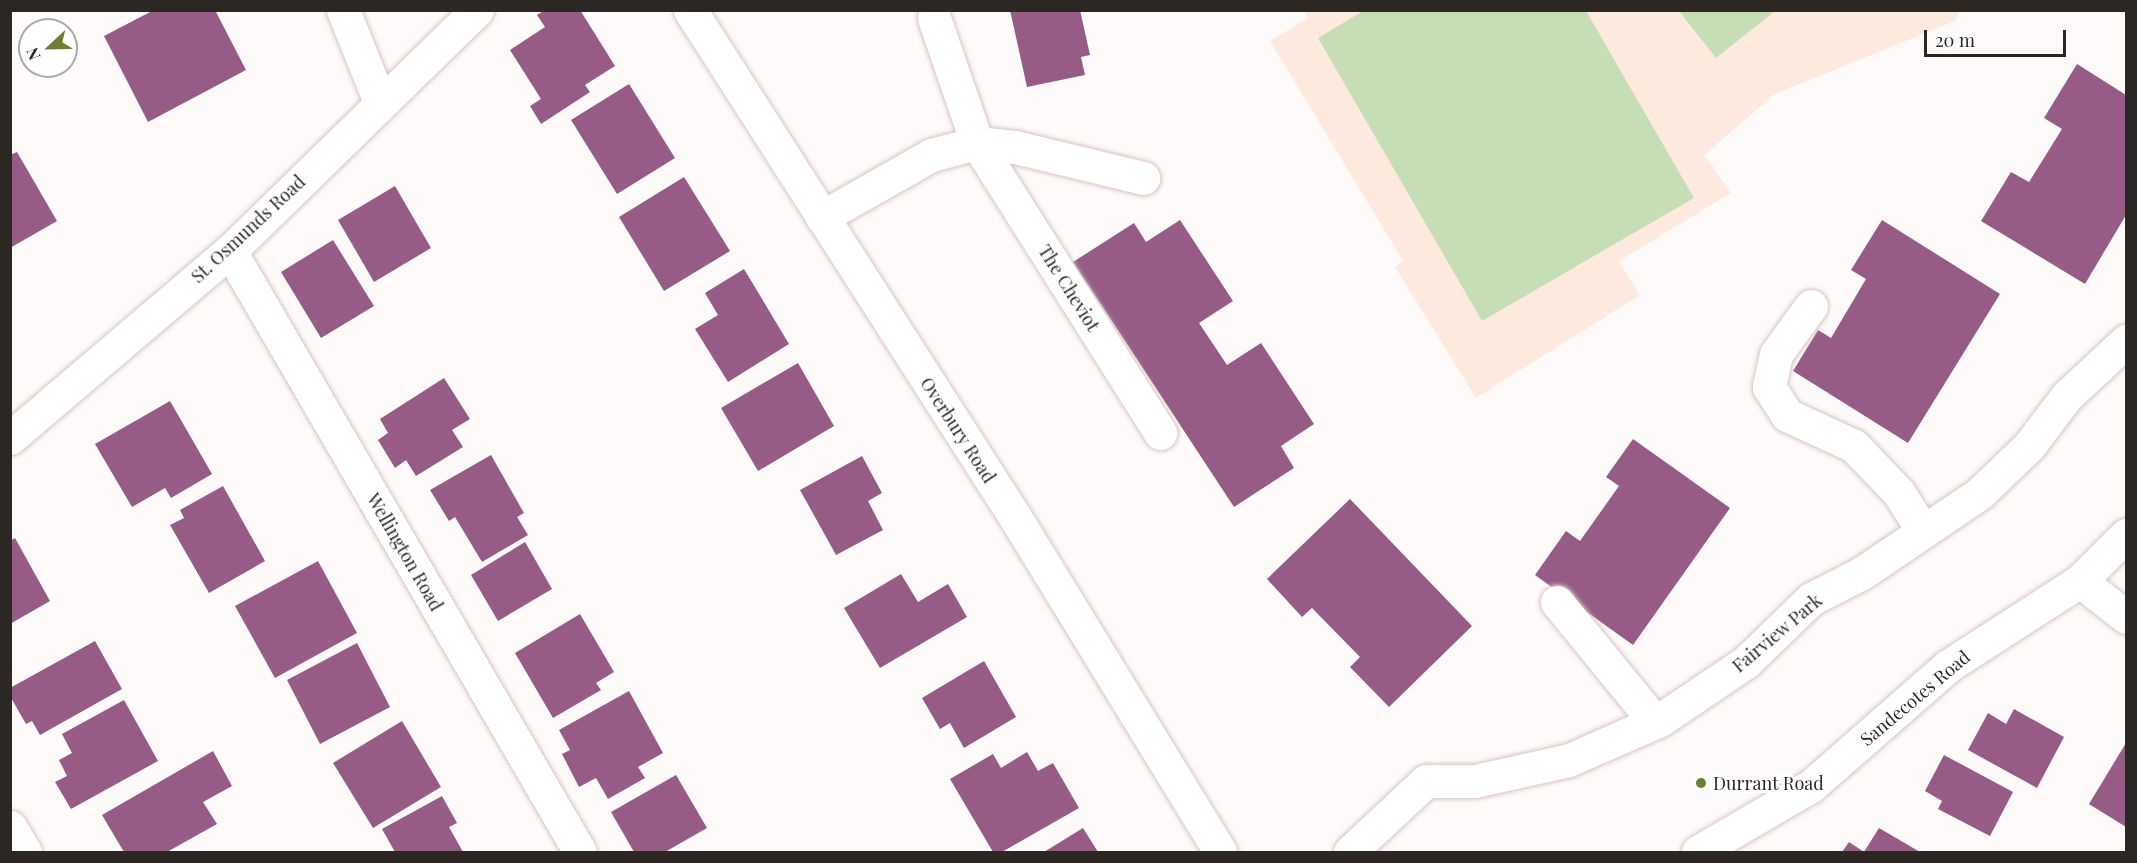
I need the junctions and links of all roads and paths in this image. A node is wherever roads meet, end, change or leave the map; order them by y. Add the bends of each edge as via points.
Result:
1 (343, 10) edge
2 (477, 10) edge
3 (690, 10) edge
4 (934, 18) dead end
5 (380, 102) junction
6 (977, 143) junction
7 (1143, 178) dead end
8 (822, 217) junction
9 (230, 250) junction
10 (1811, 306) dead end
11 (2127, 340) edge
12 (1160, 433) dead end
13 (10, 438) edge
14 (1923, 531) junction
15 (2127, 535) edge
16 (2080, 581) junction
17 (1557, 602) dead end
18 (2127, 617) edge
19 (1655, 722) junction
20 (10, 827) edge
21 (26, 852) edge
22 (580, 852) edge
23 (1220, 852) edge
24 (1350, 852) edge
25 (1698, 852) edge

1 - 5 street
2 - 5 street, St. Osmunds Road
3 - 8 street, Overbury Road
4 - 6 street, The Cheviot
5 - 9 street, St. Osmunds Road
6 - 7 street via 1015,147
6 - 8 street via 931,154
6 - 12 street, The Cheviot
8 - 23 street, Overbury Road via 1014,517
9 - 13 street, St. Osmunds Road
9 - 22 street, Wellington Road
10 - 14 street via 1776,354 1769,387 1787,415 1854,446 1899,493
11 - 14 street, Fairview Park via 2067,396 2029,446 1980,493
14 - 19 street, Fairview Park via 1862,573 1811,599 1746,662
15 - 16 street, Sandecotes Road
16 - 18 street
16 - 25 street, Sandecotes Road via 1948,666 1811,786
17 - 19 street
19 - 24 street, Fairview Park via 1569,760 1475,781 1425,782
20 - 21 street

